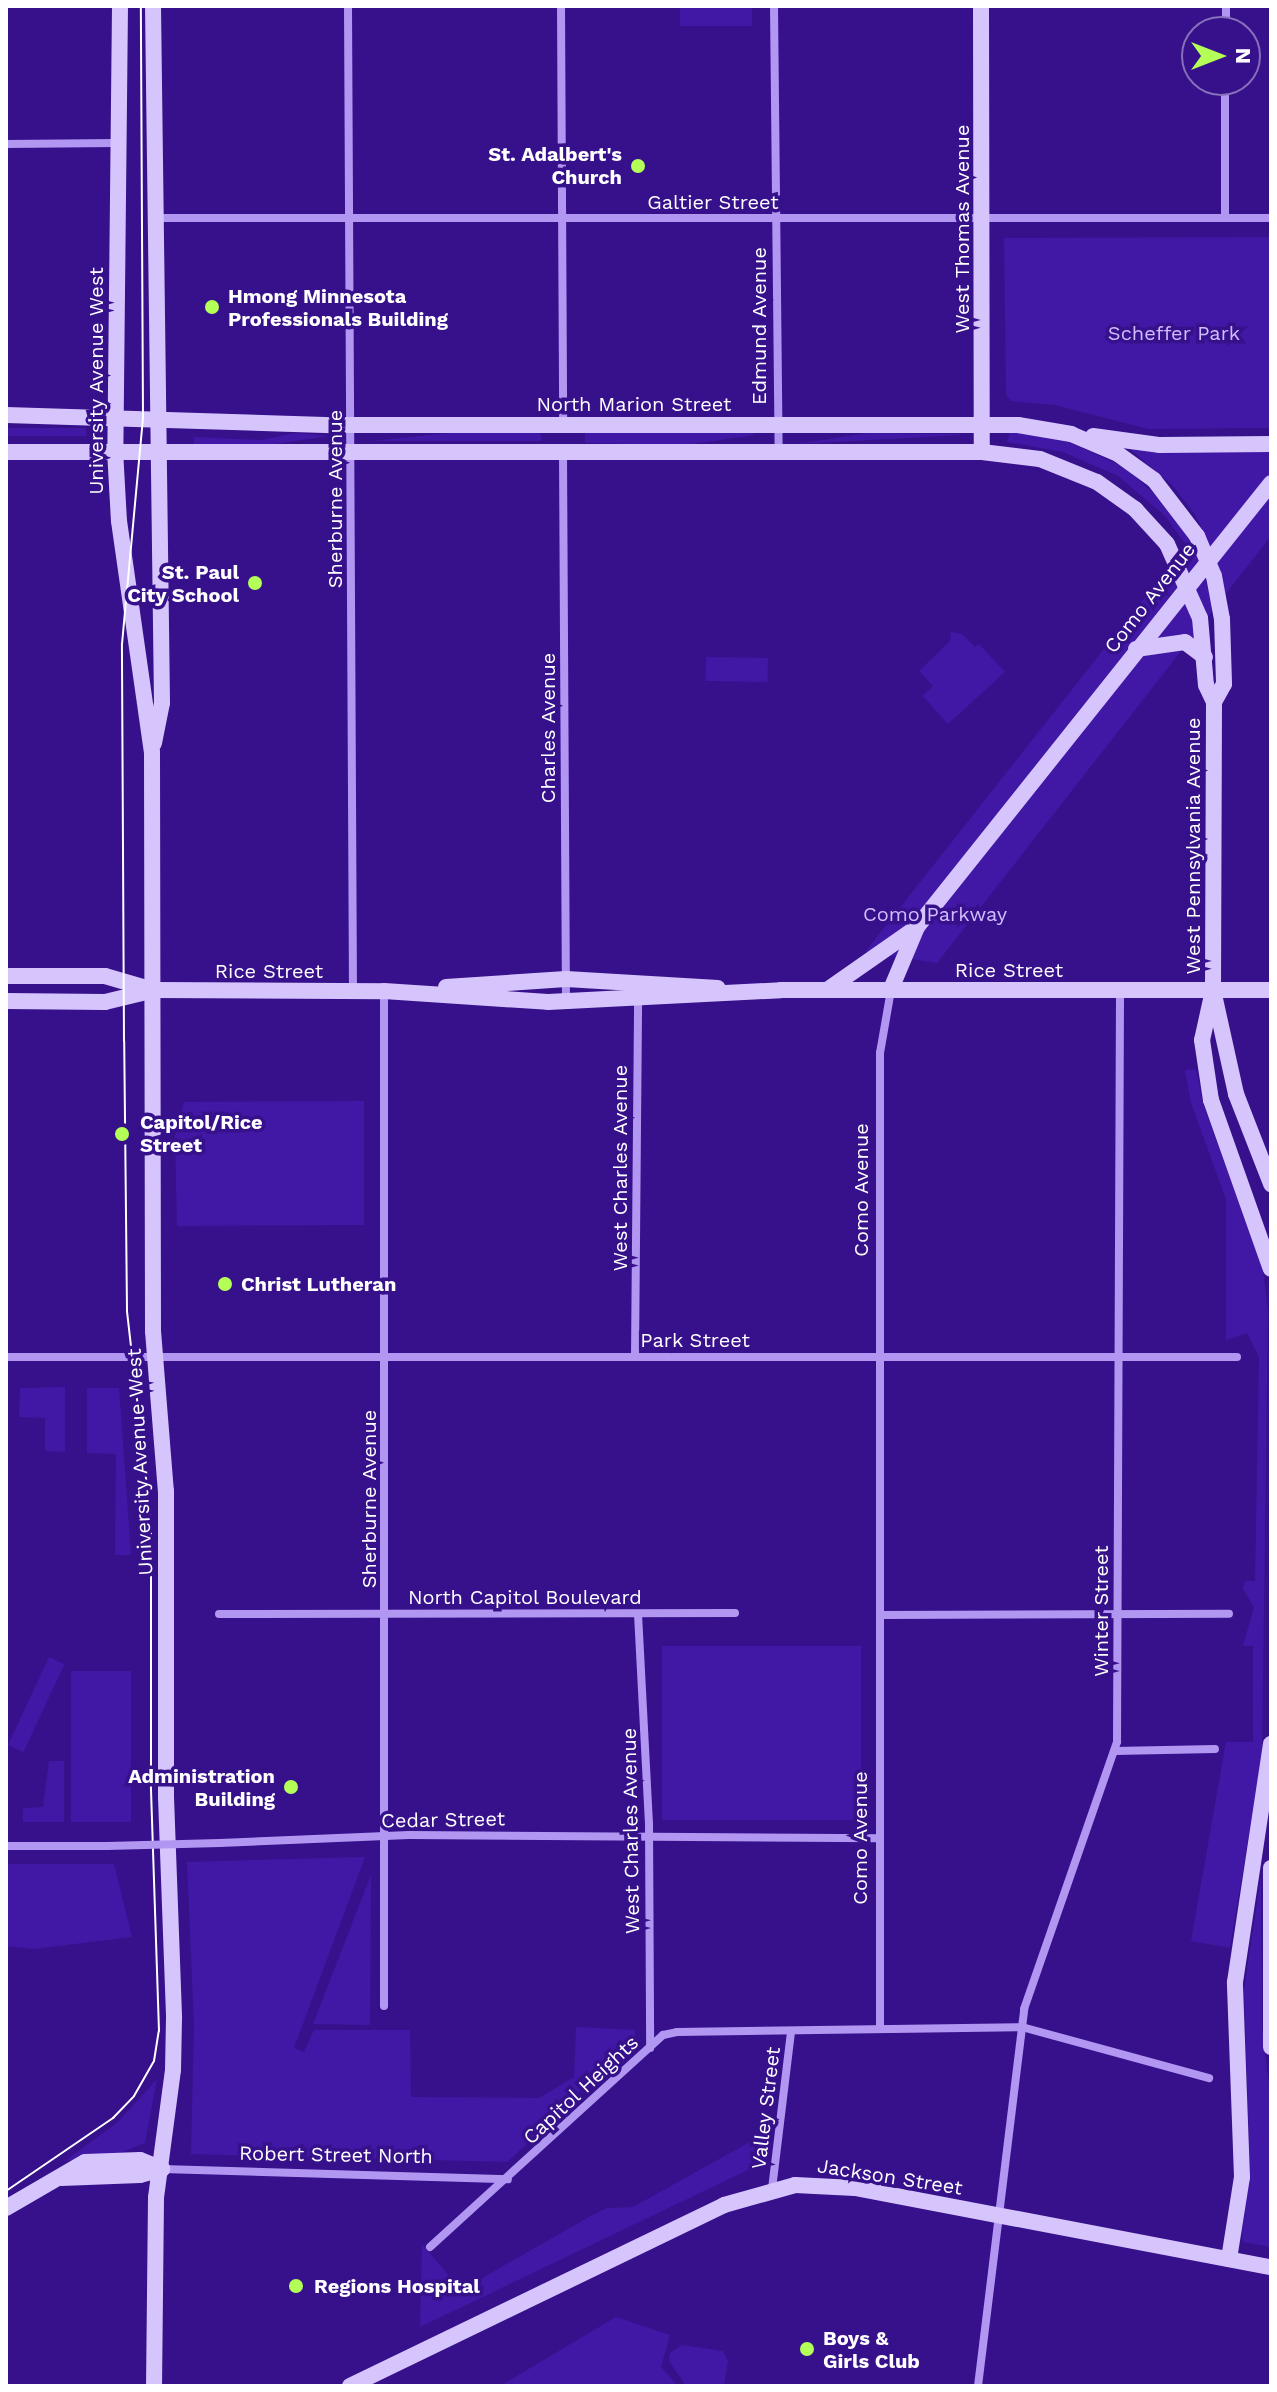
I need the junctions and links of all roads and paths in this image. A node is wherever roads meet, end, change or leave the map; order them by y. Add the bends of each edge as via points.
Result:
1 (120, 6) edge
2 (153, 6) edge
3 (348, 6) edge
4 (561, 6) edge
5 (774, 6) edge
6 (981, 6) edge
7 (1225, 96) edge
8 (118, 143) junction
9 (6, 144) edge
10 (1225, 217) junction
11 (155, 218) junction
12 (775, 218) junction
13 (1271, 218) edge
14 (562, 219) junction
15 (983, 219) junction
16 (349, 220) junction
17 (6, 415) edge
18 (115, 415) junction
19 (160, 420) junction
20 (563, 424) junction
21 (350, 425) junction
22 (776, 425) junction
23 (983, 425) junction
24 (1071, 434) junction
25 (1271, 444) edge
26 (115, 450) junction
27 (6, 452) edge
28 (982, 452) junction
29 (161, 453) junction
30 (351, 453) junction
31 (563, 453) junction
32 (779, 453) junction
33 (1271, 483) edge
34 (1207, 557) junction
35 (1188, 583) junction
36 (1136, 649) junction
37 (1205, 657) junction
38 (1214, 702) junction
39 (152, 752) junction
40 (917, 927) junction
41 (6, 976) edge
42 (566, 979) junction
43 (638, 980) junction
44 (891, 989) junction
45 (155, 990) junction
46 (827, 990) junction
47 (1120, 990) junction
48 (1213, 990) junction
49 (1271, 990) edge
50 (353, 991) junction
51 (384, 991) junction
52 (746, 992) junction
53 (6, 1001) edge
54 (638, 1001) junction
55 (566, 1002) junction
56 (1271, 1184) edge
57 (1271, 1269) edge
58 (153, 1355) junction
59 (635, 1356) junction
60 (880, 1356) junction
61 (1117, 1356) junction
62 (6, 1357) edge
63 (386, 1357) junction
64 (1237, 1357) dead end
65 (735, 1613) dead end
66 (219, 1614) dead end
67 (385, 1614) junction
68 (638, 1614) junction
69 (1229, 1614) dead end
70 (880, 1615) junction
71 (1116, 1615) junction
72 (1271, 1744) edge
73 (1215, 1749) dead end
74 (1115, 1751) junction
75 (649, 1835) junction
76 (385, 1836) junction
77 (880, 1838) junction
78 (6, 1846) edge
79 (1271, 1868) edge
80 (384, 2006) dead end
81 (1022, 2027) junction
82 (880, 2028) junction
83 (791, 2031) junction
84 (1271, 2047) edge
85 (650, 2048) junction
86 (1209, 2078) dead end
87 (162, 2169) junction
88 (508, 2179) junction
89 (772, 2189) junction
90 (6, 2208) edge
91 (1000, 2215) junction
92 (430, 2247) dead end
93 (1229, 2259) junction
94 (1271, 2267) edge
95 (154, 2386) edge
96 (350, 2386) edge
97 (978, 2386) edge

1 - 8 main road, University Avenue West
2 - 11 main road, University Avenue West
3 - 16 street, Sherburne Avenue
4 - 14 street
5 - 12 street, Edmund Avenue
6 - 15 main road, West Thomas Avenue
7 - 10 street
8 - 9 street
8 - 18 main road, University Avenue West
10 - 13 street, Galtier Street
10 - 15 street, Galtier Street
11 - 16 street, Galtier Street
11 - 19 main road, University Avenue West
12 - 14 street, Galtier Street
12 - 15 street, Galtier Street
12 - 22 street, Edmund Avenue
14 - 16 street, Galtier Street
14 - 20 street
15 - 23 main road, West Thomas Avenue
16 - 21 street, Sherburne Avenue
17 - 18 main road, North Marion Street
18 - 19 main road, North Marion Street
18 - 26 main road, University Avenue West
19 - 21 main road, North Marion Street
19 - 29 main road, University Avenue West
20 - 21 main road, North Marion Street
20 - 22 main road, North Marion Street
21 - 30 street, Sherburne Avenue
22 - 23 main road, North Marion Street
22 - 32 street, Edmund Avenue
23 - 24 main road, North Marion Street
23 - 28 main road, West Thomas Avenue
24 - 25 main road via 1160,445
24 - 34 main road, North Marion Street via 1118,454 1154,480 1182,512
26 - 27 main road
26 - 29 main road
26 - 39 main road, University Avenue West via 119,521
28 - 32 main road
28 - 35 main road via 1049,462 1110,490 1157,531
29 - 30 main road
29 - 39 main road, University Avenue West via 162,703
30 - 31 main road
30 - 50 street, Sherburne Avenue
31 - 32 main road
31 - 42 street, Charles Avenue
33 - 34 main road, Como Avenue
34 - 35 main road, Como Avenue
34 - 38 main road, West Pennsylvania Avenue via 1223,629 1224,684
35 - 36 main road, Como Avenue
35 - 37 main road, West Pennsylvania Avenue
36 - 37 main road via 1185,642
36 - 40 main road, Como Avenue
37 - 38 main road, West Pennsylvania Avenue via 1206,685
38 - 48 main road, West Pennsylvania Avenue
39 - 45 main road, University Avenue West
40 - 44 main road, Como Avenue
40 - 46 main road
41 - 45 main road, Rice Street via 105,976
42 - 43 main road, Rice Street
42 - 51 main road, Rice Street
42 - 55 street, Charles Avenue
43 - 52 main road, Rice Street
43 - 54 street, West Charles Avenue
44 - 46 main road, Rice Street
44 - 47 main road, Rice Street
44 - 60 street, Como Avenue via 880,1053
45 - 50 main road, Rice Street
45 - 53 main road, Rice Street via 105,1002
45 - 58 main road, University Avenue West
46 - 52 main road, Rice Street
47 - 48 main road, Rice Street
47 - 61 street, Winter Street
48 - 49 main road, Rice Street
48 - 56 main road via 1236,1094
48 - 57 main road via 1202,1040 1205,1076
50 - 51 main road, Rice Street
51 - 55 main road, Rice Street
51 - 63 street, Sherburne Avenue
52 - 54 main road, Rice Street
54 - 55 main road, Rice Street
54 - 59 street, West Charles Avenue
58 - 62 street, Park Street
58 - 63 street, Park Street
58 - 87 main road, University Avenue West via 166,1491 166,1797 174,2018
59 - 60 street, Park Street
59 - 63 street, Park Street
60 - 61 street, Park Street
60 - 70 street, Como Avenue
61 - 64 street, Park Street
61 - 71 street, Winter Street
63 - 67 street, Sherburne Avenue
65 - 68 street, North Capitol Boulevard
66 - 67 street, North Capitol Boulevard
67 - 68 street, North Capitol Boulevard
67 - 76 street, Sherburne Avenue
68 - 75 street, West Charles Avenue
69 - 71 street
70 - 71 street
70 - 77 street, Como Avenue
71 - 74 street, Winter Street
72 - 93 main road via 1235,1982 1242,2177
73 - 74 street
74 - 81 street, Winter Street
75 - 76 street, Cedar Street
75 - 77 street, Cedar Street
75 - 85 street, West Charles Avenue
76 - 78 street, Cedar Street, bridge
76 - 80 street, Sherburne Avenue
77 - 82 street, Como Avenue
79 - 84 main road
81 - 82 street, Capitol Heights
81 - 86 street, Capitol Heights
81 - 91 street, Winter Street
82 - 83 street, Capitol Heights
83 - 85 street, Capitol Heights via 677,2032 663,2035
83 - 89 street, Valley Street
85 - 88 street, Capitol Heights
87 - 88 street, Robert Street North
87 - 90 main road, Robert Street North via 49,2180
87 - 95 main road, University Avenue West via 156,2198
88 - 92 street, Capitol Heights
89 - 91 main road, Jackson Street via 836,2185
89 - 96 main road, Jackson Street via 724,2205
91 - 93 main road, Jackson Street
91 - 97 street, Winter Street
93 - 94 main road, Jackson Street

